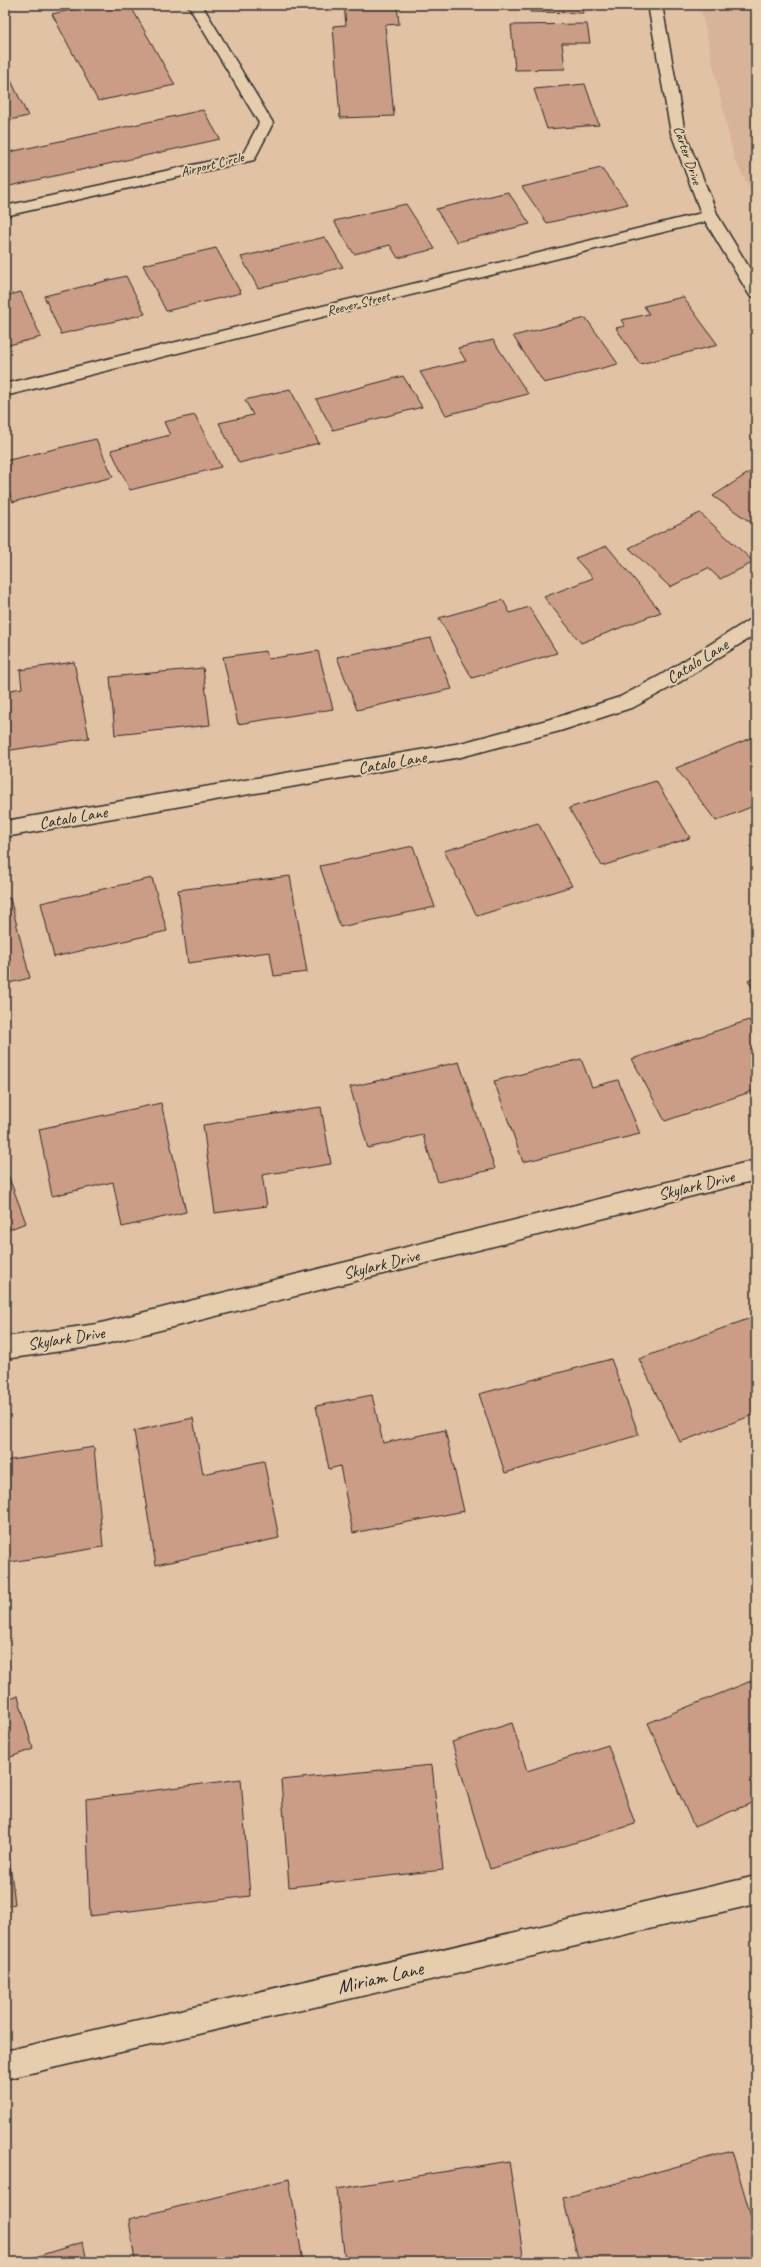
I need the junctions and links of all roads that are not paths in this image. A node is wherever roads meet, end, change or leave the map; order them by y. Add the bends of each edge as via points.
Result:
1 (195, 5) edge
2 (655, 5) edge
3 (5, 211) edge
4 (710, 216) junction
5 (756, 292) edge
6 (5, 390) edge
7 (756, 625) edge
8 (5, 829) edge
9 (756, 1170) edge
10 (5, 1348) edge
11 (756, 1890) edge
12 (5, 2065) edge

1 - 3 lane, Airport Circle via 266,123 249,157
2 - 4 street, Carter Drive via 678,133
4 - 5 street, Carter Drive
4 - 6 street, Reever Street
7 - 8 street, Catalo Lane via 668,680 627,702 560,724 461,750
9 - 10 street, Skylark Drive via 98,1334
11 - 12 street, Miriam Lane

